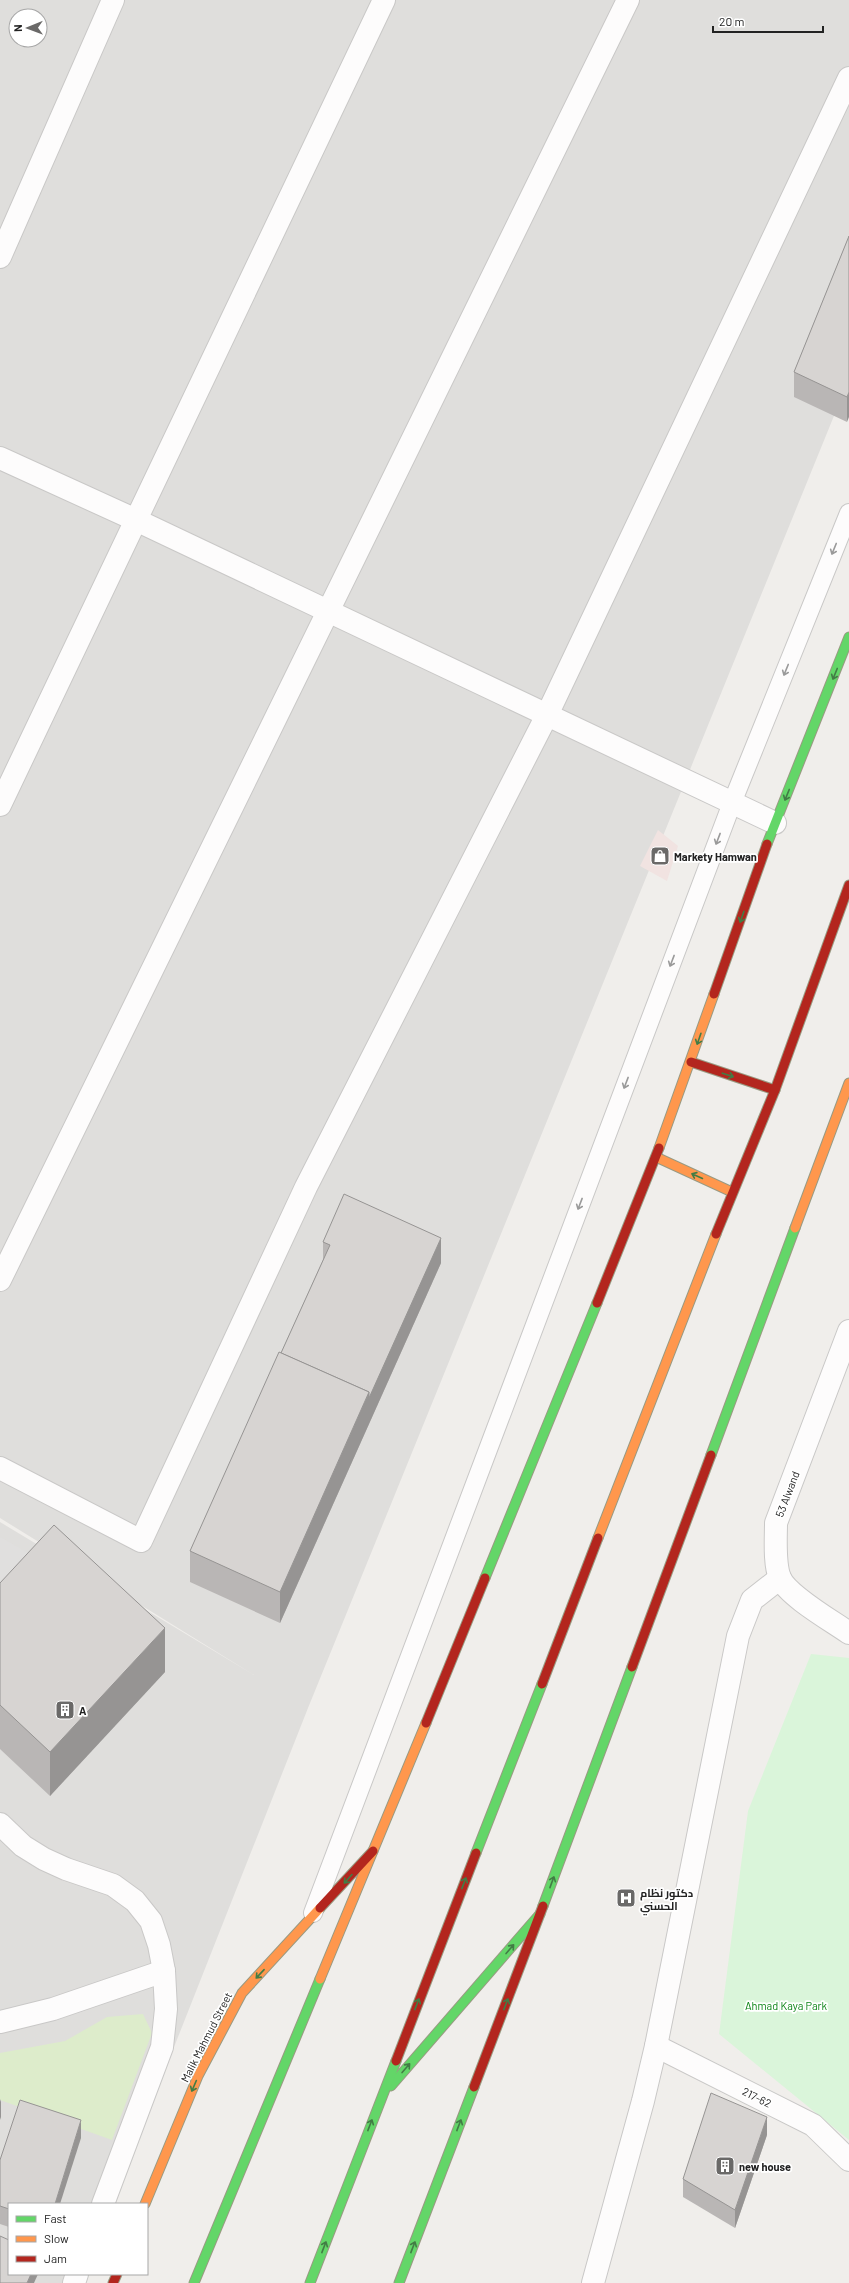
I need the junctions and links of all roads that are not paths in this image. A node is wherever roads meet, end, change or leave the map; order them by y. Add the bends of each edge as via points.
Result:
1 (113, 0) edge
2 (384, 0) edge
3 (628, 0) edge
4 (849, 78) edge
5 (0, 257) edge
6 (0, 458) edge
7 (849, 513) edge
8 (136, 520) junction
9 (328, 612) junction
10 (849, 638) edge
11 (547, 715) junction
12 (732, 803) junction
13 (0, 805) edge
14 (775, 824) junction
15 (849, 885) edge
16 (691, 1062) junction
17 (849, 1083) edge
18 (774, 1090) junction
19 (656, 1157) junction
20 (732, 1192) junction
21 (0, 1280) edge
22 (849, 1330) edge
23 (0, 1468) edge
24 (780, 1578) junction
25 (849, 1633) edge
26 (0, 1824) edge
27 (374, 1850) junction
28 (540, 1914) junction
29 (311, 1919) junction
30 (164, 1970) junction
31 (0, 2022) edge
32 (656, 2046) junction
33 (381, 2098) junction
34 (849, 2160) edge
35 (103, 2203) edge
36 (145, 2203) edge
37 (194, 2283) edge
38 (310, 2283) edge
39 (399, 2283) edge
40 (593, 2283) edge

1 - 5 street
2 - 8 street
3 - 9 street
4 - 11 street
6 - 8 street
7 -> 12 lane
8 - 9 street
8 - 13 street
9 - 11 street
9 - 21 street
10 -> 14 main road
11 - 12 street
11 - 23 street via 306,1187 140,1541
12 - 14 street
12 -> 29 lane
14 -> 16 main road
15 - 18 main road
16 -> 18 main road
16 - 19 main road
28 -> 17 main road
18 - 20 main road
20 -> 19 main road
19 - 27 main road
33 -> 20 main road
22 - 24 street, 53 Alwand via 776,1523
24 - 25 street via 800,1600
24 - 32 street via 752,1600 738,1636
26 - 30 street via 23,1846 44,1859 113,1885 135,1901 151,1921
27 -> 29 main road, Malik Mahmud Street
27 - 37 main road
33 -> 28 main road
39 -> 28 main road
29 -> 36 main road, Malik Mahmud Street via 242,1993 198,2076
30 - 31 street via 53,2009
30 - 35 street via 166,2009 162,2047
32 - 34 street, 217-62 via 813,2125
32 - 40 street
38 -> 33 main road

